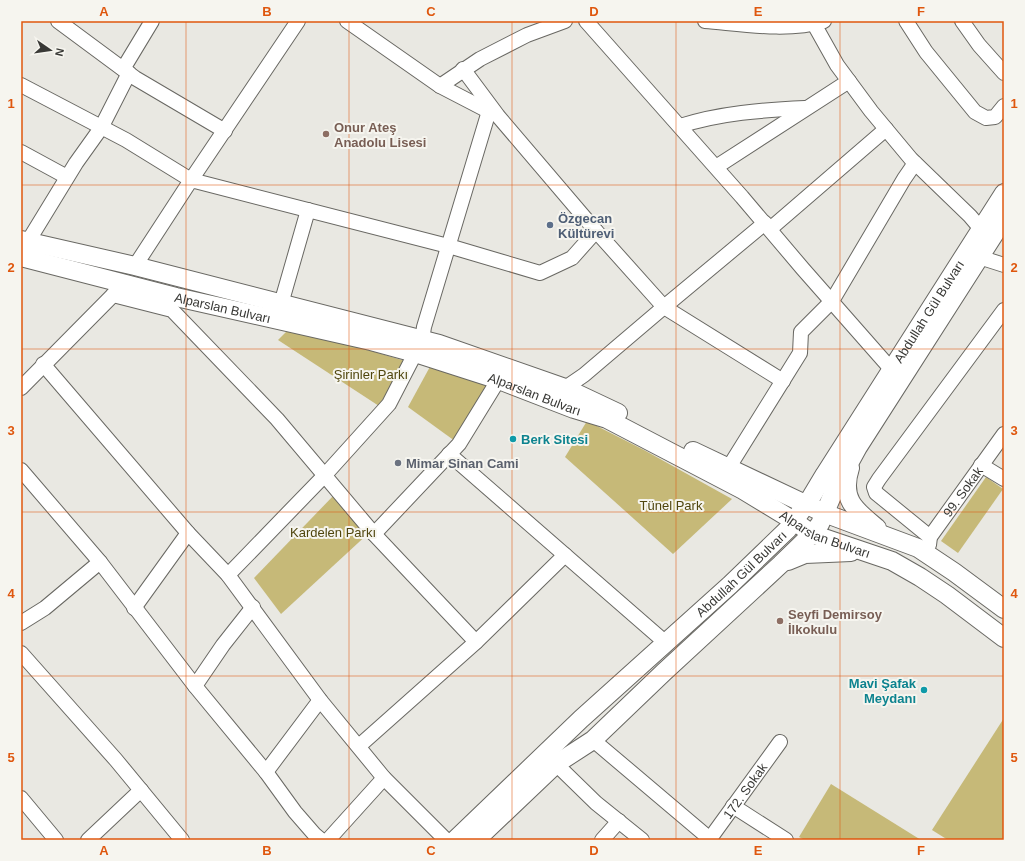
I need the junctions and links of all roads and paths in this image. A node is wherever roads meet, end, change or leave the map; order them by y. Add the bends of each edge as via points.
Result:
1 (58, 21) edge
2 (152, 21) edge
3 (298, 21) edge
4 (347, 21) edge
5 (565, 21) edge
6 (586, 21) edge
7 (705, 21) edge
8 (906, 21) edge
9 (962, 21) edge
10 (819, 23) edge
11 (463, 69) junction
12 (126, 71) junction
13 (1004, 73) edge
14 (849, 81) junction
15 (21, 85) edge
16 (440, 86) junction
17 (1004, 106) edge
18 (807, 108) junction
19 (493, 114) junction
20 (680, 126) junction
21 (101, 128) junction
22 (886, 130) junction
23 (225, 131) junction
24 (21, 152) edge
25 (915, 163) junction
26 (716, 167) junction
27 (67, 177) junction
28 (191, 180) junction
29 (1004, 193) edge
30 (308, 210) junction
31 (1004, 219) edge
32 (767, 226) junction
33 (981, 229) junction
34 (596, 231) junction
35 (23, 246) edge
36 (448, 246) junction
37 (979, 257) junction
38 (1004, 265) edge
39 (135, 266) junction
40 (117, 289) junction
41 (832, 301) junction
42 (174, 303) junction
43 (281, 304) junction
44 (664, 307) junction
45 (1004, 310) edge
46 (419, 347) junction
47 (43, 364) junction
48 (891, 369) junction
49 (502, 374) junction
50 (784, 381) junction
51 (21, 388) edge
52 (565, 388) junction
53 (1004, 434) edge
54 (858, 447) junction
55 (449, 454) junction
56 (981, 465) junction
57 (729, 467) junction
58 (21, 470) edge
59 (324, 476) junction
60 (1004, 479) edge
61 (806, 505) junction
62 (824, 513) junction
63 (794, 521) junction
64 (188, 533) junction
65 (374, 534) junction
66 (812, 534) junction
67 (887, 536) junction
68 (928, 545) junction
69 (873, 554) junction
70 (565, 555) junction
71 (100, 562) junction
72 (782, 564) junction
73 (228, 575) junction
74 (253, 607) junction
75 (134, 608) junction
76 (1004, 609) edge
77 (21, 623) edge
78 (1004, 638) edge
79 (476, 642) junction
80 (666, 643) junction
81 (21, 653) edge
82 (195, 686) junction
83 (320, 700) junction
84 (593, 740) junction
85 (780, 742) dead end
86 (359, 746) junction
87 (556, 764) junction
88 (266, 772) junction
89 (384, 778) junction
90 (141, 790) junction
91 (21, 798) edge
92 (733, 806) junction
93 (619, 821) junction
94 (179, 839) edge
95 (56, 840) edge
96 (88, 840) edge
97 (321, 840) edge
98 (328, 840) edge
99 (446, 840) edge
100 (455, 840) edge
101 (476, 840) edge
102 (602, 840) edge
103 (642, 840) edge
104 (709, 840) edge
105 (786, 840) edge

1 - 12 street
2 - 12 street
3 - 23 street
4 - 16 street
5 - 11 street via 527,35
6 - 20 street
7 - 10 street via 768,27
8 - 17 street via 926,52 975,112 986,118 995,117
9 - 13 street
10 - 14 street via 837,65
11 - 16 street
11 - 19 street
12 - 21 street
12 - 23 street
14 - 18 street
14 - 22 street
15 - 21 street
16 - 19 street
18 - 20 street via 751,111 698,120
18 - 26 street
19 - 34 street
19 - 36 street
20 - 26 street
21 - 27 street
21 - 28 street via 126,140
22 - 25 street
22 - 32 street
23 - 28 street
24 - 27 street
25 - 33 street
25 - 41 street
26 - 32 street
27 - 35 street via 32,236
28 - 30 street
28 - 39 street
29 - 33 main road, Abdullah Gül Bulvarı
30 - 36 street
30 - 43 street
31 - 37 main road, Abdullah Gül Bulvarı
32 - 41 street
32 - 44 street
33 - 48 main road, Abdullah Gül Bulvarı
34 - 36 street via 572,258 540,273
34 - 44 street
35 - 39 main road, Alparslan Bulvarı
35 - 40 main road, Alparslan Bulvarı
36 - 46 street
37 - 38 street
37 - 54 main road, Abdullah Gül Bulvarı
39 - 43 main road, Alparslan Bulvarı
40 - 42 main road, Alparslan Bulvarı
40 - 47 street
41 - 48 street
41 - 50 street via 801,332 800,353
42 - 46 main road, Alparslan Bulvarı via 371,341
42 - 59 street
43 - 46 main road, Alparslan Bulvarı
44 - 50 street
44 - 52 street
45 - 68 street via 874,488
46 - 49 main road, Alparslan Bulvarı via 439,344
46 - 59 street via 389,404
47 - 51 street
47 - 64 street
48 - 61 main road, Abdullah Gül Bulvarı
49 - 52 main road, Alparslan Bulvarı
49 - 55 street via 459,444
49 - 63 main road, Alparslan Bulvarı via 574,409 607,419 743,490
50 - 57 street
52 - 57 main road, Alparslan Bulvarı
53 - 56 street, 99. Sokak
54 - 62 main road, Abdullah Gül Bulvarı
54 - 67 main road via 849,470 847,485 850,502 861,515
55 - 65 street
55 - 70 street
56 - 60 street
56 - 68 street, 99. Sokak
57 - 61 main road, Alparslan Bulvarı
58 - 71 street
59 - 65 street
59 - 73 street
61 - 62 main road, Alparslan Bulvarı
61 - 63 main road, Abdullah Gül Bulvarı
62 - 66 main road, Abdullah Gül Bulvarı
62 - 67 main road, Alparslan Bulvarı
63 - 66 main road, Alparslan Bulvarı
63 - 80 main road, Abdullah Gül Bulvarı via 730,585
64 - 73 street
64 - 75 street
65 - 79 street
66 - 69 main road, Alparslan Bulvarı
66 - 72 main road, Abdullah Gül Bulvarı
67 - 68 main road, Alparslan Bulvarı via 918,548
68 - 76 main road, Alparslan Bulvarı
69 - 72 main road via 810,554
69 - 78 main road, Alparslan Bulvarı via 892,561 920,577
70 - 79 street
70 - 80 street
71 - 75 street
71 - 77 street via 45,608
72 - 84 main road, Abdullah Gül Bulvarı
73 - 74 street
74 - 82 street
74 - 83 street
75 - 82 street
79 - 86 street
80 - 100 main road, Abdullah Gül Bulvarı via 581,719
81 - 90 street
82 - 88 street
83 - 86 street
83 - 88 street
84 - 87 main road, Abdullah Gül Bulvarı
84 - 104 street
85 - 92 street, 172. Sokak
86 - 89 street
87 - 93 street via 596,803
87 - 101 main road, Abdullah Gül Bulvarı
88 - 97 street via 295,812
89 - 98 street
89 - 99 street
90 - 94 street
90 - 96 street
91 - 95 street
92 - 104 street, 172. Sokak
92 - 105 street
93 - 102 street
93 - 103 street

